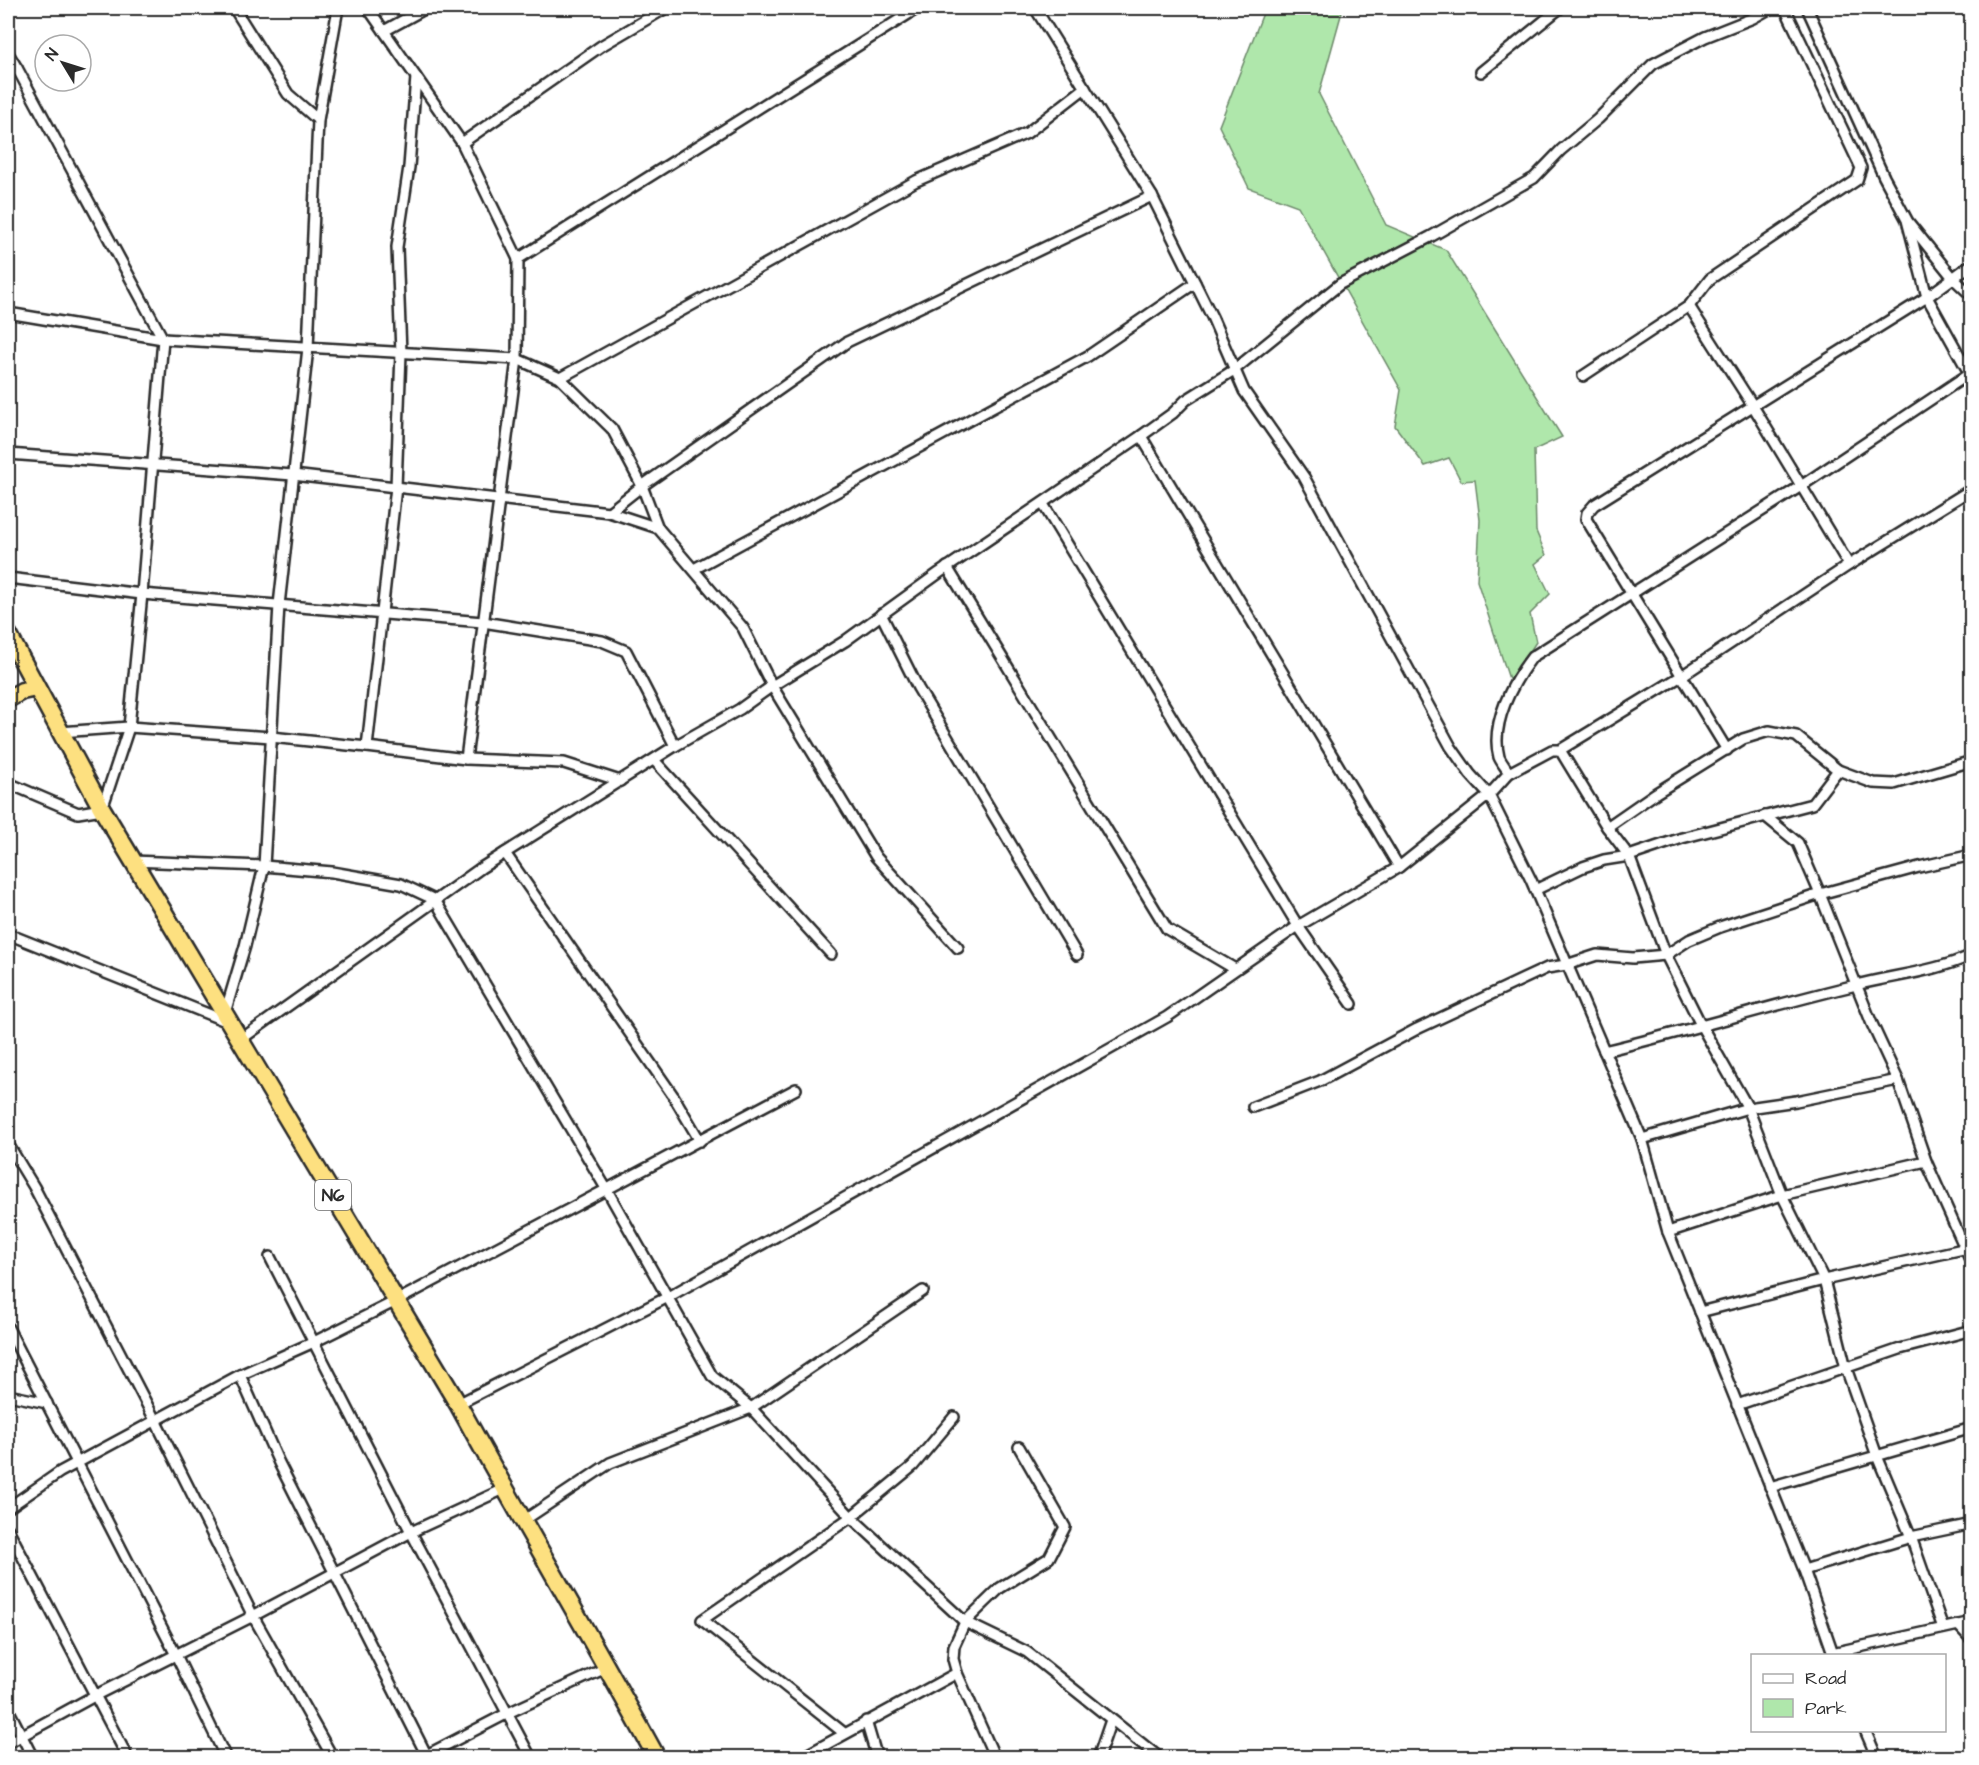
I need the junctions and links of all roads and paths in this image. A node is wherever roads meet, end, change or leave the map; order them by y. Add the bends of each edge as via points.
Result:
1 (234, 8) edge
2 (338, 8) edge
3 (368, 8) edge
4 (426, 8) edge
5 (666, 8) edge
6 (918, 8) edge
7 (1035, 8) edge
8 (1560, 8) edge
9 (1771, 8) edge
10 (1785, 8) edge
11 (1807, 8) edge
12 (384, 31) junction
13 (8, 53) edge
14 (17, 68) junction
15 (1480, 72) dead end
16 (8, 74) edge
17 (416, 77) junction
18 (1085, 88) junction
19 (318, 120) junction
20 (462, 143) junction
21 (1152, 196) junction
22 (1907, 220) junction
23 (518, 260) junction
24 (1971, 264) edge
25 (1954, 279) junction
26 (1196, 283) junction
27 (1971, 296) edge
28 (1927, 297) junction
29 (1689, 306) junction
30 (8, 313) edge
31 (163, 339) junction
32 (308, 348) junction
33 (401, 353) junction
34 (517, 359) junction
35 (1234, 370) junction
36 (1971, 374) edge
37 (1583, 376) dead end
38 (560, 378) junction
39 (1753, 406) junction
40 (1141, 436) junction
41 (8, 454) edge
42 (152, 466) junction
43 (293, 475) junction
44 (642, 486) junction
45 (1801, 486) junction
46 (396, 487) junction
47 (1971, 489) edge
48 (497, 500) junction
49 (1043, 504) junction
50 (609, 512) junction
51 (658, 528) junction
52 (1849, 565) junction
53 (947, 567) junction
54 (694, 569) junction
55 (8, 578) edge
56 (1630, 593) junction
57 (142, 594) junction
58 (279, 604) junction
59 (382, 614) junction
60 (882, 614) junction
61 (483, 622) junction
62 (8, 634) edge
63 (1683, 675) junction
64 (772, 686) junction
65 (36, 688) junction
66 (8, 699) edge
67 (129, 728) junction
68 (60, 732) junction
69 (271, 736) junction
70 (675, 746) junction
71 (368, 747) junction
72 (1560, 750) junction
73 (1727, 750) junction
74 (466, 759) junction
75 (654, 760) junction
76 (1971, 761) edge
77 (1838, 770) junction
78 (1509, 773) junction
79 (620, 781) junction
80 (8, 783) edge
81 (1489, 795) junction
82 (102, 809) junction
83 (1765, 816) junction
84 (1607, 827) junction
85 (505, 853) junction
86 (1971, 855) edge
87 (1629, 856) junction
88 (132, 861) junction
89 (264, 866) junction
90 (1399, 867) junction
91 (1535, 890) junction
92 (1820, 894) junction
93 (435, 900) junction
94 (1298, 926) junction
95 (8, 934) edge
96 (958, 948) dead end
97 (831, 954) dead end
98 (1077, 955) dead end
99 (1666, 955) junction
100 (1971, 955) edge
101 (1566, 965) junction
102 (1235, 969) junction
103 (1857, 985) junction
104 (1352, 1004) dead end
105 (227, 1018) junction
106 (1702, 1027) junction
107 (240, 1040) junction
108 (1604, 1052) junction
109 (1898, 1080) junction
110 (796, 1089) dead end
111 (1253, 1107) dead end
112 (1748, 1108) junction
113 (1642, 1139) junction
114 (700, 1141) junction
115 (8, 1144) edge
116 (1926, 1161) junction
117 (607, 1190) junction
118 (1782, 1195) junction
119 (1668, 1232) junction
120 (1968, 1249) edge
121 (270, 1257) dead end
122 (1971, 1264) edge
123 (1824, 1280) junction
124 (923, 1291) dead end
125 (668, 1297) junction
126 (396, 1301) junction
127 (1700, 1312) junction
128 (8, 1328) edge
129 (1971, 1330) edge
130 (314, 1342) junction
131 (1846, 1368) junction
132 (240, 1375) junction
133 (8, 1395) edge
134 (47, 1403) junction
135 (458, 1404) junction
136 (1737, 1405) junction
137 (751, 1408) junction
138 (954, 1417) dead end
139 (156, 1422) junction
140 (1971, 1428) edge
141 (1019, 1447) dead end
142 (1877, 1456) junction
143 (78, 1462) junction
144 (1770, 1487) junction
145 (504, 1489) junction
146 (8, 1508) edge
147 (851, 1517) junction
148 (523, 1521) junction
149 (1971, 1524) edge
150 (8, 1529) edge
151 (411, 1532) junction
152 (1911, 1537) junction
153 (1804, 1570) junction
154 (335, 1572) junction
155 (253, 1616) junction
156 (965, 1622) junction
157 (1971, 1622) edge
158 (1958, 1625) junction
159 (1943, 1628) junction
160 (1971, 1640) edge
161 (1833, 1654) edge
162 (176, 1655) junction
163 (608, 1667) junction
164 (957, 1673) junction
165 (96, 1695) junction
166 (8, 1708) edge
167 (508, 1713) junction
168 (1111, 1720) junction
169 (866, 1721) junction
170 (1865, 1732) edge
171 (844, 1733) junction
172 (22, 1736) junction
173 (8, 1743) edge
174 (425, 1757) edge
175 (33, 1758) edge
176 (128, 1758) edge
177 (226, 1758) edge
178 (333, 1758) edge
179 (531, 1758) edge
180 (657, 1758) edge
181 (801, 1758) edge
182 (878, 1758) edge
183 (994, 1758) edge
184 (1098, 1758) edge
185 (1160, 1758) edge
186 (1877, 1758) edge

1 - 19 street via 288,94
2 - 19 street
3 - 12 street
4 - 12 street
5 - 20 street via 601,46
6 - 23 street
7 - 18 street
8 - 15 street
9 - 35 street via 1653,64 1534,178 1340,284
10 - 29 street via 1861,168 1857,180 1710,279
11 - 22 street
12 - 17 street
13 - 14 street
14 - 16 street
14 - 31 street
17 - 20 street
17 - 33 street via 397,248
18 - 21 street
18 - 38 street via 1027,133 916,181
19 - 32 street
20 - 23 street
21 - 26 street
21 - 44 street via 847,342
22 - 25 street
22 - 28 street
23 - 34 street
24 - 25 street
25 - 27 street
25 - 28 street
26 - 35 street
26 - 54 street via 1088,356
28 - 36 street
28 - 39 street
29 - 37 street
29 - 39 street
30 - 31 street
31 - 32 street
31 - 42 street
32 - 33 street
32 - 43 street
33 - 34 street
33 - 46 street
34 - 38 street
34 - 48 street
35 - 40 street via 1186,400
35 - 81 street via 1244,391 1304,477 1450,747
36 - 45 street
38 - 44 street via 612,429
39 - 45 street
39 - 56 street via 1587,513 1586,519
40 - 49 street
40 - 90 street
41 - 42 street
42 - 43 street
42 - 57 street
43 - 46 street
43 - 58 street
44 - 50 street
44 - 51 street
45 - 52 street
45 - 56 street
46 - 48 street
46 - 59 street
47 - 52 street
48 - 50 street
48 - 61 street
49 - 53 street
49 - 94 street
50 - 51 street
51 - 54 street
52 - 63 street
53 - 60 street
53 - 102 street via 1167,929
54 - 64 street via 743,628
55 - 57 street
56 - 63 street
56 - 78 street via 1532,657 1519,675 1508,695 1497,732 1499,758
57 - 58 street
57 - 67 street
58 - 59 street
58 - 69 street
59 - 61 street
59 - 71 street
60 - 64 street
60 - 98 street via 918,688
61 - 70 street via 602,641 626,651
61 - 74 street
62 - 65 highway, N6
63 - 72 street
63 - 73 street
64 - 70 street
64 - 96 street via 876,857
65 - 66 highway
65 - 68 highway, N6
67 - 68 street
67 - 69 street
67 - 82 street
68 - 82 highway, N6
69 - 71 street
69 - 89 street
70 - 75 street
71 - 74 street
72 - 78 street via 1552,750
72 - 84 street
73 - 77 street via 1743,739 1769,731 1796,735
73 - 84 street
74 - 79 street via 564,763
75 - 79 street
75 - 97 street
76 - 77 street via 1894,784 1873,783
77 - 83 street via 1812,804
78 - 81 street
79 - 85 street
80 - 82 street via 78,813
81 - 90 street
81 - 91 street
82 - 88 highway, N6
83 - 87 street
83 - 92 street via 1798,843
84 - 87 street
85 - 93 street
85 - 114 street via 674,1097
86 - 92 street
87 - 91 street via 1584,867
87 - 99 street
88 - 89 street
88 - 105 highway, N6
89 - 93 street via 401,884
89 - 105 street
90 - 94 street
91 - 101 street
92 - 99 street via 1720,927
92 - 103 street
93 - 107 street
93 - 117 street
94 - 102 street
94 - 104 street
95 - 105 street
99 - 101 street via 1597,955
99 - 106 street
100 - 103 street via 1951,964
101 - 108 street
101 - 111 street via 1547,968 1417,1029 1320,1081
102 - 125 street via 1167,1017
103 - 106 street
103 - 109 street
105 - 107 highway, N6
106 - 108 street
106 - 112 street
107 - 126 highway, N6
108 - 113 street
109 - 112 street
109 - 116 street
110 - 114 street
112 - 113 street
112 - 118 street
113 - 119 street
114 - 117 street
115 - 139 street
116 - 118 street
116 - 120 street
117 - 125 street
117 - 126 street
118 - 119 street
118 - 123 street
119 - 127 street
120 - 122 street
120 - 123 street
121 - 130 street
123 - 127 street
123 - 131 street
124 - 137 street
125 - 135 street
125 - 137 street via 712,1376
126 - 130 street
126 - 135 highway, N6
127 - 136 street
128 - 134 street
129 - 131 street
130 - 132 street
130 - 151 street
131 - 136 street
131 - 142 street
132 - 139 street
132 - 154 street via 279,1463
133 - 134 street
134 - 143 street
135 - 145 highway, N6
136 - 144 street
137 - 147 street
137 - 148 street via 610,1463
138 - 147 street via 913,1466
139 - 143 street
139 - 155 street
140 - 142 street
141 - 156 street via 1065,1527 1049,1558 1000,1588
142 - 144 street
142 - 152 street
143 - 146 street
143 - 162 street
144 - 153 street
145 - 148 highway, N6
145 - 151 street
147 - 156 street
147 - 171 street via 702,1620
148 - 163 highway, N6
149 - 152 street
150 - 165 street
151 - 154 street
151 - 167 street
152 - 153 street
152 - 159 street
153 - 161 street
154 - 155 street
154 - 174 street
155 - 162 street
155 - 178 street
156 - 164 street via 954,1646
156 - 168 street via 1028,1652
157 - 158 street
158 - 159 street
158 - 160 street
159 - 161 street
162 - 165 street
162 - 177 street
163 - 167 street
163 - 180 highway, N6
164 - 169 street
164 - 183 street
165 - 172 street
165 - 176 street
166 - 172 street
167 - 174 street
167 - 179 street
168 - 184 street
168 - 185 street
169 - 171 street
169 - 182 street
170 - 186 street
171 - 181 street
172 - 173 street
172 - 175 street

